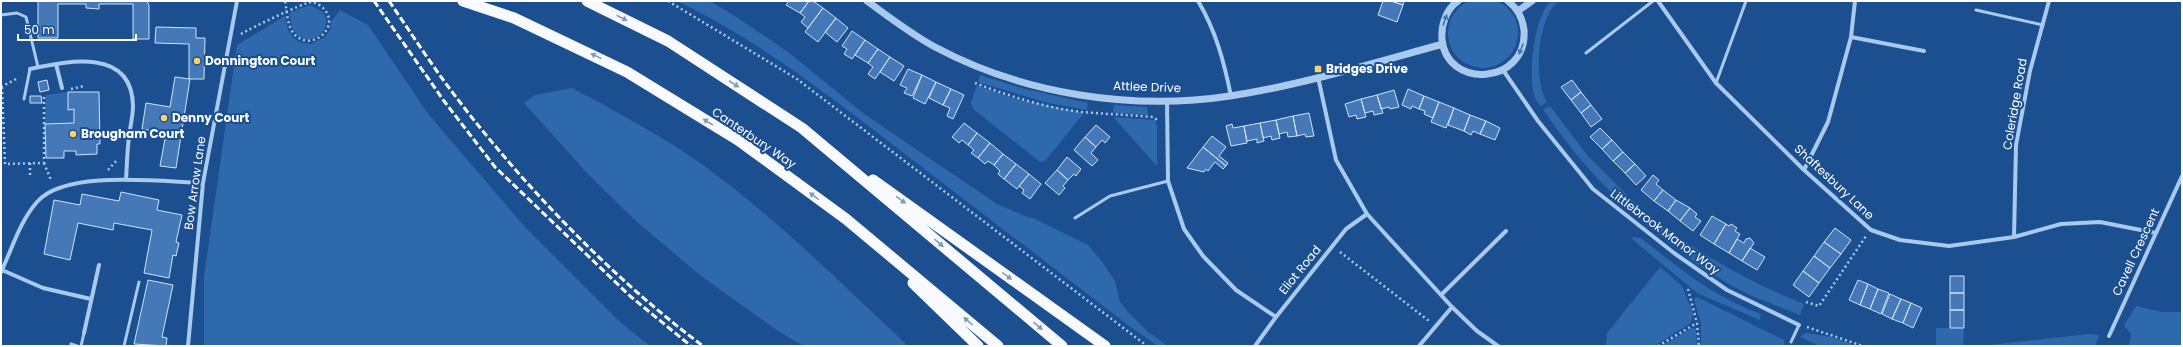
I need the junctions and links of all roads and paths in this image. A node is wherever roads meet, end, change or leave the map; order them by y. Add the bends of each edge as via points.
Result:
1 (237, 1) edge
2 (285, 1) edge
3 (463, 1) edge
4 (587, 1) edge
5 (668, 1) edge
6 (867, 1) edge
7 (1198, 1) edge
8 (1458, 1) edge
9 (1508, 1) edge
10 (1532, 1) edge
11 (1653, 1) edge
12 (1658, 1) edge
13 (1746, 1) edge
14 (1856, 1) edge
15 (2049, 1) edge
16 (1976, 10) dead end
17 (1518, 11) junction
18 (1, 16) edge
19 (2043, 25) junction
20 (243, 32) dead end
21 (1851, 37) junction
22 (1443, 44) junction
23 (1924, 51) dead end
24 (1586, 53) dead end
25 (56, 64) junction
26 (38, 68) junction
27 (1503, 70) junction
28 (29, 71) junction
29 (1318, 77) junction
30 (1716, 83) junction
31 (70, 84) dead end
32 (1, 87) edge
33 (62, 88) dead end
34 (72, 89) dead end
35 (44, 95) dead end
36 (1231, 96) junction
37 (24, 98) dead end
38 (1168, 100) junction
39 (802, 128) junction
40 (119, 155) dead end
41 (2, 161) edge
42 (44, 162) junction
43 (30, 163) junction
44 (1804, 170) junction
45 (103, 172) dead end
46 (30, 176) dead end
47 (2182, 176) edge
48 (56, 178) dead end
49 (126, 180) junction
50 (1168, 181) junction
51 (203, 184) junction
52 (1367, 214) junction
53 (1075, 218) dead end
54 (846, 219) junction
55 (1871, 230) junction
56 (1506, 231) dead end
57 (2156, 233) junction
58 (2014, 237) junction
59 (1332, 246) junction
60 (99, 265) dead end
61 (2, 271) edge
62 (139, 282) dead end
63 (1688, 289) dead end
64 (1441, 295) junction
65 (91, 299) junction
66 (1806, 302) dead end
67 (1452, 307) junction
68 (1276, 317) junction
69 (1697, 323) junction
70 (1799, 325) junction
71 (1436, 326) junction
72 (84, 333) joint
73 (2109, 336) dead end
74 (1791, 342) dead end
75 (71, 344) dead end
76 (77, 346) edge
77 (82, 346) edge
78 (124, 346) edge
79 (188, 346) edge
80 (978, 346) edge
81 (998, 346) edge
82 (1062, 346) edge
83 (1105, 346) edge
84 (1147, 346) edge
85 (1256, 346) edge
86 (1419, 346) edge
87 (1498, 346) edge
88 (1658, 346) edge
89 (1699, 346) edge
90 (1863, 346) edge

1 - 51 street, Bow Arrow Lane
2 - 20 path via 286,7 287,13 288,18 292,30 297,37 311,41 325,33 328,19 326,12 320,5 311,2 302,5 290,11 284,14 272,20
54 -> 3 highway, Canterbury Way via 738,140 627,72 514,18
4 -> 39 highway via 668,42
5 - 84 path via 797,79
6 - 38 street, Attlee Drive via 934,47 1012,80 1080,94
7 - 36 street via 1222,54
22 -> 8 street via 1442,30 1446,16
9 - 17 street
10 - 17 street
11 - 24 lane
12 - 30 street, Shaftesbury Lane
13 - 30 lane
14 - 21 street
15 - 19 street, Coleridge Road
16 - 19 lane
17 -> 27 street via 1524,24 1525,37 1514,62
18 - 26 lane via 17,13 26,17
19 - 58 street, Coleridge Road via 2030,71 2016,146
21 - 23 street
21 - 44 street via 1828,122
22 - 27 street via 1449,58 1460,68 1474,74 1489,75
22 - 29 street, Attlee Drive
25 - 26 street
25 - 33 street
25 - 49 street via 83,60 100,62 114,69 127,83 133,109
26 - 28 street
27 - 70 street, Littlebrook Manor Way via 1538,121 1593,189 1674,253 1727,290
28 - 32 path
28 - 37 lane
29 - 36 street, Attlee Drive
29 - 52 street via 1336,160
30 - 44 street, Shaftesbury Lane
31 - 34 path
32 - 41 path
35 - 42 path
36 - 38 street, Attlee Drive
38 - 50 street
39 -> 82 highway
39 -> 83 highway
40 - 45 path via 114,165
41 - 43 path via 5,164
42 - 43 path
42 - 48 path via 50,181
43 - 46 path
44 - 55 street, Shaftesbury Lane
47 - 57 street, Cavell Crescent
49 - 51 street
49 - 61 street via 65,185 45,194 30,212
50 - 53 lane via 1110,196
50 - 68 street via 1184,229 1203,256 1236,290
51 - 79 street, Bow Arrow Lane
52 - 59 street, Eliot Road via 1346,229
52 - 64 street
54 - 80 highway
81 -> 54 highway, Canterbury Way
55 - 58 street, Shaftesbury Lane via 1900,240 1949,246
55 - 66 path via 1819,306
56 - 64 street
57 - 58 street, Shaftesbury Lane via 2100,222 2061,224
57 - 73 street, Cavell Crescent
59 - 68 street, Eliot Road
59 - 71 path
60 - 65 street
61 - 65 street via 43,288
62 - 78 lane
63 - 69 path
64 - 67 street
65 - 72 street
67 - 71 street
67 - 87 street via 1477,331
68 - 85 street, Eliot Road
69 - 88 path
69 - 89 path
70 - 74 lane
70 - 90 path
71 - 86 street
72 - 77 lane
75 - 76 lane

